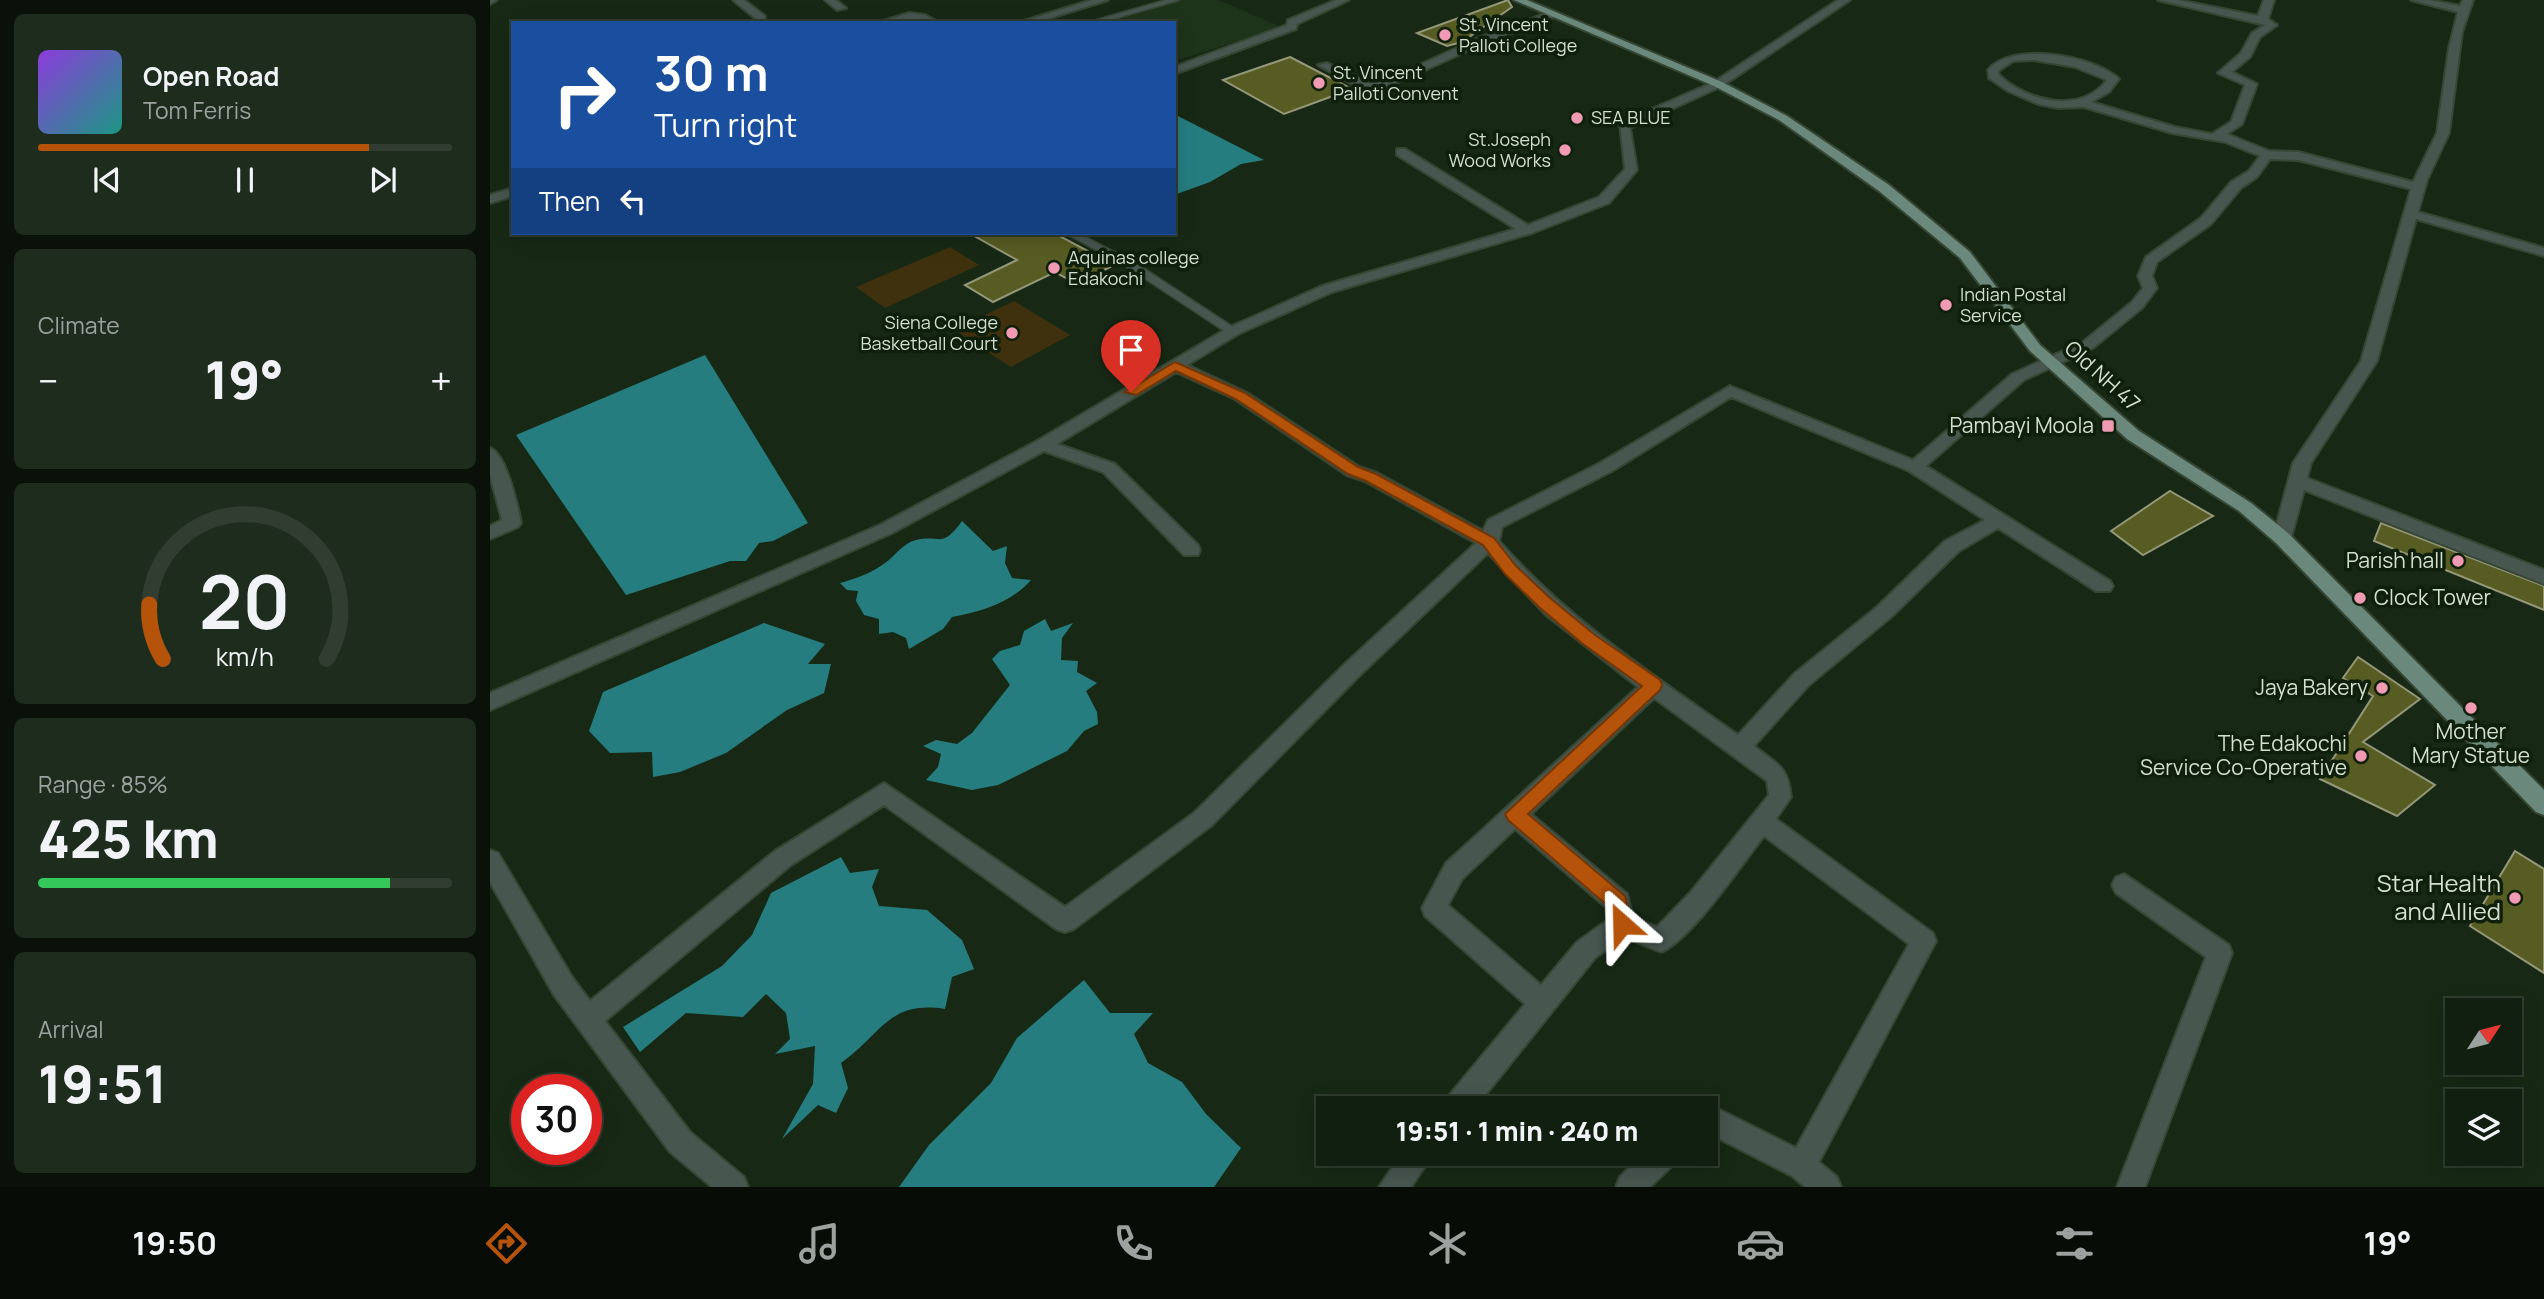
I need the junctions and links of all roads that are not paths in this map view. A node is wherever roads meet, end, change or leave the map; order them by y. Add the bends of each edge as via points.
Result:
1 (738, 0) edge
2 (830, 0) edge
3 (1103, 0) edge
4 (1175, 0) edge
5 (1344, 0) edge
6 (1519, 0) edge
7 (1845, 0) edge
8 (2163, 0) edge
9 (2269, 0) edge
10 (2416, 0) edge
11 (2466, 5) edge
12 (841, 8) dead end
13 (1553, 14) junction
14 (2262, 20) junction
15 (760, 21) edge
16 (886, 21) edge
17 (932, 21) edge
18 (1028, 21) edge
19 (1097, 21) edge
20 (1322, 65) dead end
21 (1176, 70) edge
22 (1718, 84) junction
23 (2081, 103) junction
24 (2225, 138) junction
25 (1401, 152) dead end
26 (2267, 155) junction
27 (2418, 187) junction
28 (511, 193) edge
29 (490, 199) edge
30 (2411, 214) junction
31 (1527, 230) junction
32 (1074, 235) edge
33 (2544, 252) edge
34 (1233, 331) junction
35 (2052, 362) junction
36 (1175, 366) junction
37 (1043, 445) junction
38 (490, 454) edge
39 (1915, 467) junction
40 (2297, 481) junction
41 (1999, 520) junction
42 (490, 533) edge
43 (2282, 538) junction
44 (1489, 542) junction
45 (1191, 550) dead end
46 (2544, 578) edge
47 (2103, 586) dead end
48 (1654, 685) junction
49 (490, 702) edge
50 (1740, 748) junction
51 (2544, 805) edge
52 (1514, 814) junction
53 (1763, 822) junction
54 (490, 860) edge
55 (2124, 885) dead end
56 (1622, 924) junction
57 (1543, 1003) junction
58 (587, 1019) junction
59 (1467, 1096) edge
60 (1718, 1123) edge
61 (1410, 1166) edge
62 (1652, 1166) edge
63 (1802, 1166) junction
64 (734, 1187) edge
65 (1393, 1187) edge
66 (1630, 1187) edge
67 (1827, 1187) edge
68 (2130, 1187) edge

1 - 15 street
2 - 12 street
3 - 18 street
4 - 19 lane
5 - 21 street via 1292,22 1292,27
6 - 13 main road, Old NH 47
7 - 22 street
8 - 14 street
9 - 14 street
10 - 11 street
11 - 27 street via 2442,135
13 - 20 street via 1387,84 1366,87
13 - 22 main road, Old NH 47
14 - 24 street via 2272,25 2256,35 2246,54 2224,73 2251,84 2236,124 2218,134
16 - 17 street via 919,11
22 - 31 street via 1624,126 1631,170 1604,201
22 - 35 main road, Old NH 47 via 1783,118 1884,188 1945,238 1965,255 2035,348
23 - 23 street via 2057,105 2020,93 1993,76 1993,70 2010,58 2021,57 2087,66 2113,79 2105,90
23 - 24 street via 2176,130
24 - 26 street
25 - 31 street
26 - 27 street via 2298,156
26 - 35 street via 2206,221 2151,260 2145,276 2150,288 2137,305 2088,345
27 - 30 street
28 - 29 street
30 - 33 street
30 - 40 street via 2369,361 2302,463
31 - 34 street via 1327,289
32 - 34 lane via 1132,266
34 - 36 street
35 - 39 street via 2018,377
35 - 43 main road, Old NH 47 via 2133,435 2245,507
36 - 37 street
36 - 44 street via 1241,396 1353,471
37 - 45 street via 1109,468
37 - 49 street via 886,529
38 - 42 street via 512,523
39 - 41 street
39 - 44 street via 1730,391 1606,467 1494,524
40 - 43 street
40 - 46 street
41 - 47 street
41 - 50 street via 1952,546 1884,612 1802,679
43 - 51 main road, Old NH 47
44 - 48 street via 1510,570 1545,602
44 - 58 street via 1353,669 1203,820 1065,921 884,793 783,858
48 - 50 street
48 - 52 street
50 - 53 street via 1778,777 1780,797
52 - 56 street via 1618,902
52 - 57 street via 1454,871 1434,908
53 - 56 street via 1661,940
53 - 63 street via 1924,941
54 - 58 street
55 - 68 street via 2220,953
56 - 57 street via 1586,950
57 - 59 street
58 - 64 street via 680,1142
60 - 63 street
61 - 65 street
62 - 66 street
63 - 67 street

